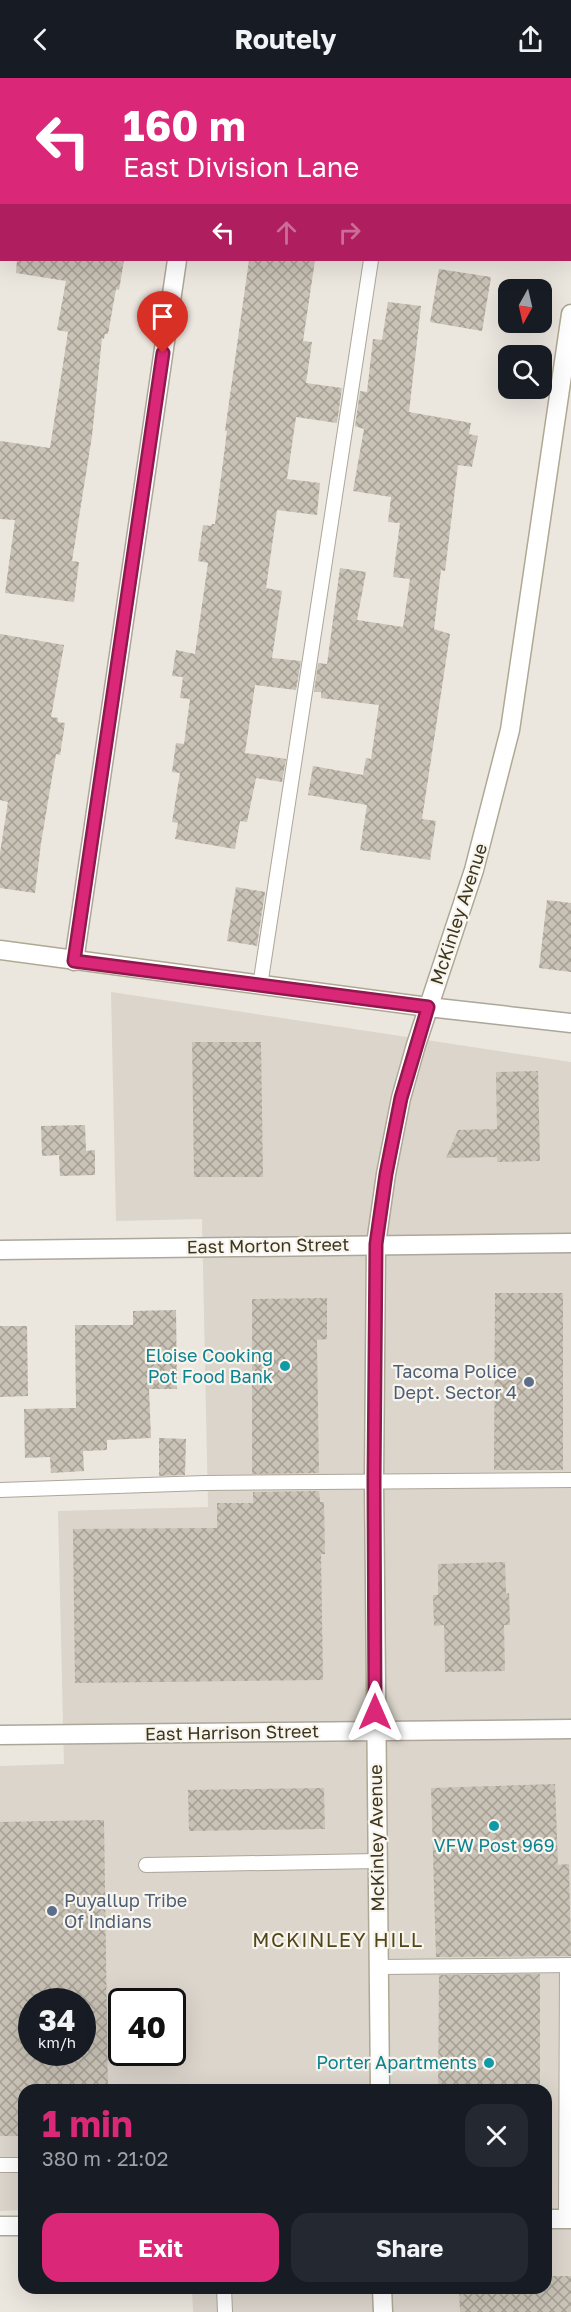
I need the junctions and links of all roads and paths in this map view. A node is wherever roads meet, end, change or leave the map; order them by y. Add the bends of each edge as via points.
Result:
1 (177, 261) edge
2 (371, 261) edge
3 (571, 314) edge
4 (0, 950) edge
5 (74, 961) junction
6 (260, 986) junction
7 (428, 1007) junction
8 (571, 1023) edge
9 (571, 1243) edge
10 (376, 1244) junction
11 (0, 1250) edge
12 (571, 1480) edge
13 (374, 1481) junction
14 (0, 1490) edge
15 (571, 1729) edge
16 (375, 1731) junction
17 (0, 1735) edge
18 (377, 1861) junction
19 (146, 1865) dead end
20 (569, 1965) edge
21 (379, 1967) junction
22 (380, 2084) edge
23 (0, 2165) edge
24 (18, 2165) edge
25 (552, 2219) edge
26 (568, 2219) edge
27 (0, 2226) edge
28 (18, 2226) edge
29 (224, 2294) edge
30 (382, 2294) edge
31 (225, 2312) edge
32 (383, 2312) edge

1 - 5 street
2 - 6 lane
3 - 7 street, McKinley Avenue via 510,730 486,830
4 - 5 street
5 - 6 street
6 - 7 street
7 - 8 street
7 - 10 street, McKinley Avenue via 401,1098
9 - 10 street, East Morton Street
10 - 11 street, East Morton Street
10 - 13 street, McKinley Avenue
12 - 13 lane
13 - 14 lane
13 - 16 street, McKinley Avenue
15 - 16 street, East Harrison Street
16 - 17 street, East Harrison Street
16 - 18 street, McKinley Avenue
18 - 19 lane
18 - 21 street, McKinley Avenue
20 - 21 lane
20 - 26 lane
21 - 22 street, McKinley Avenue
23 - 24 lane
25 - 26 street
27 - 28 street
29 - 31 lane
30 - 32 street

